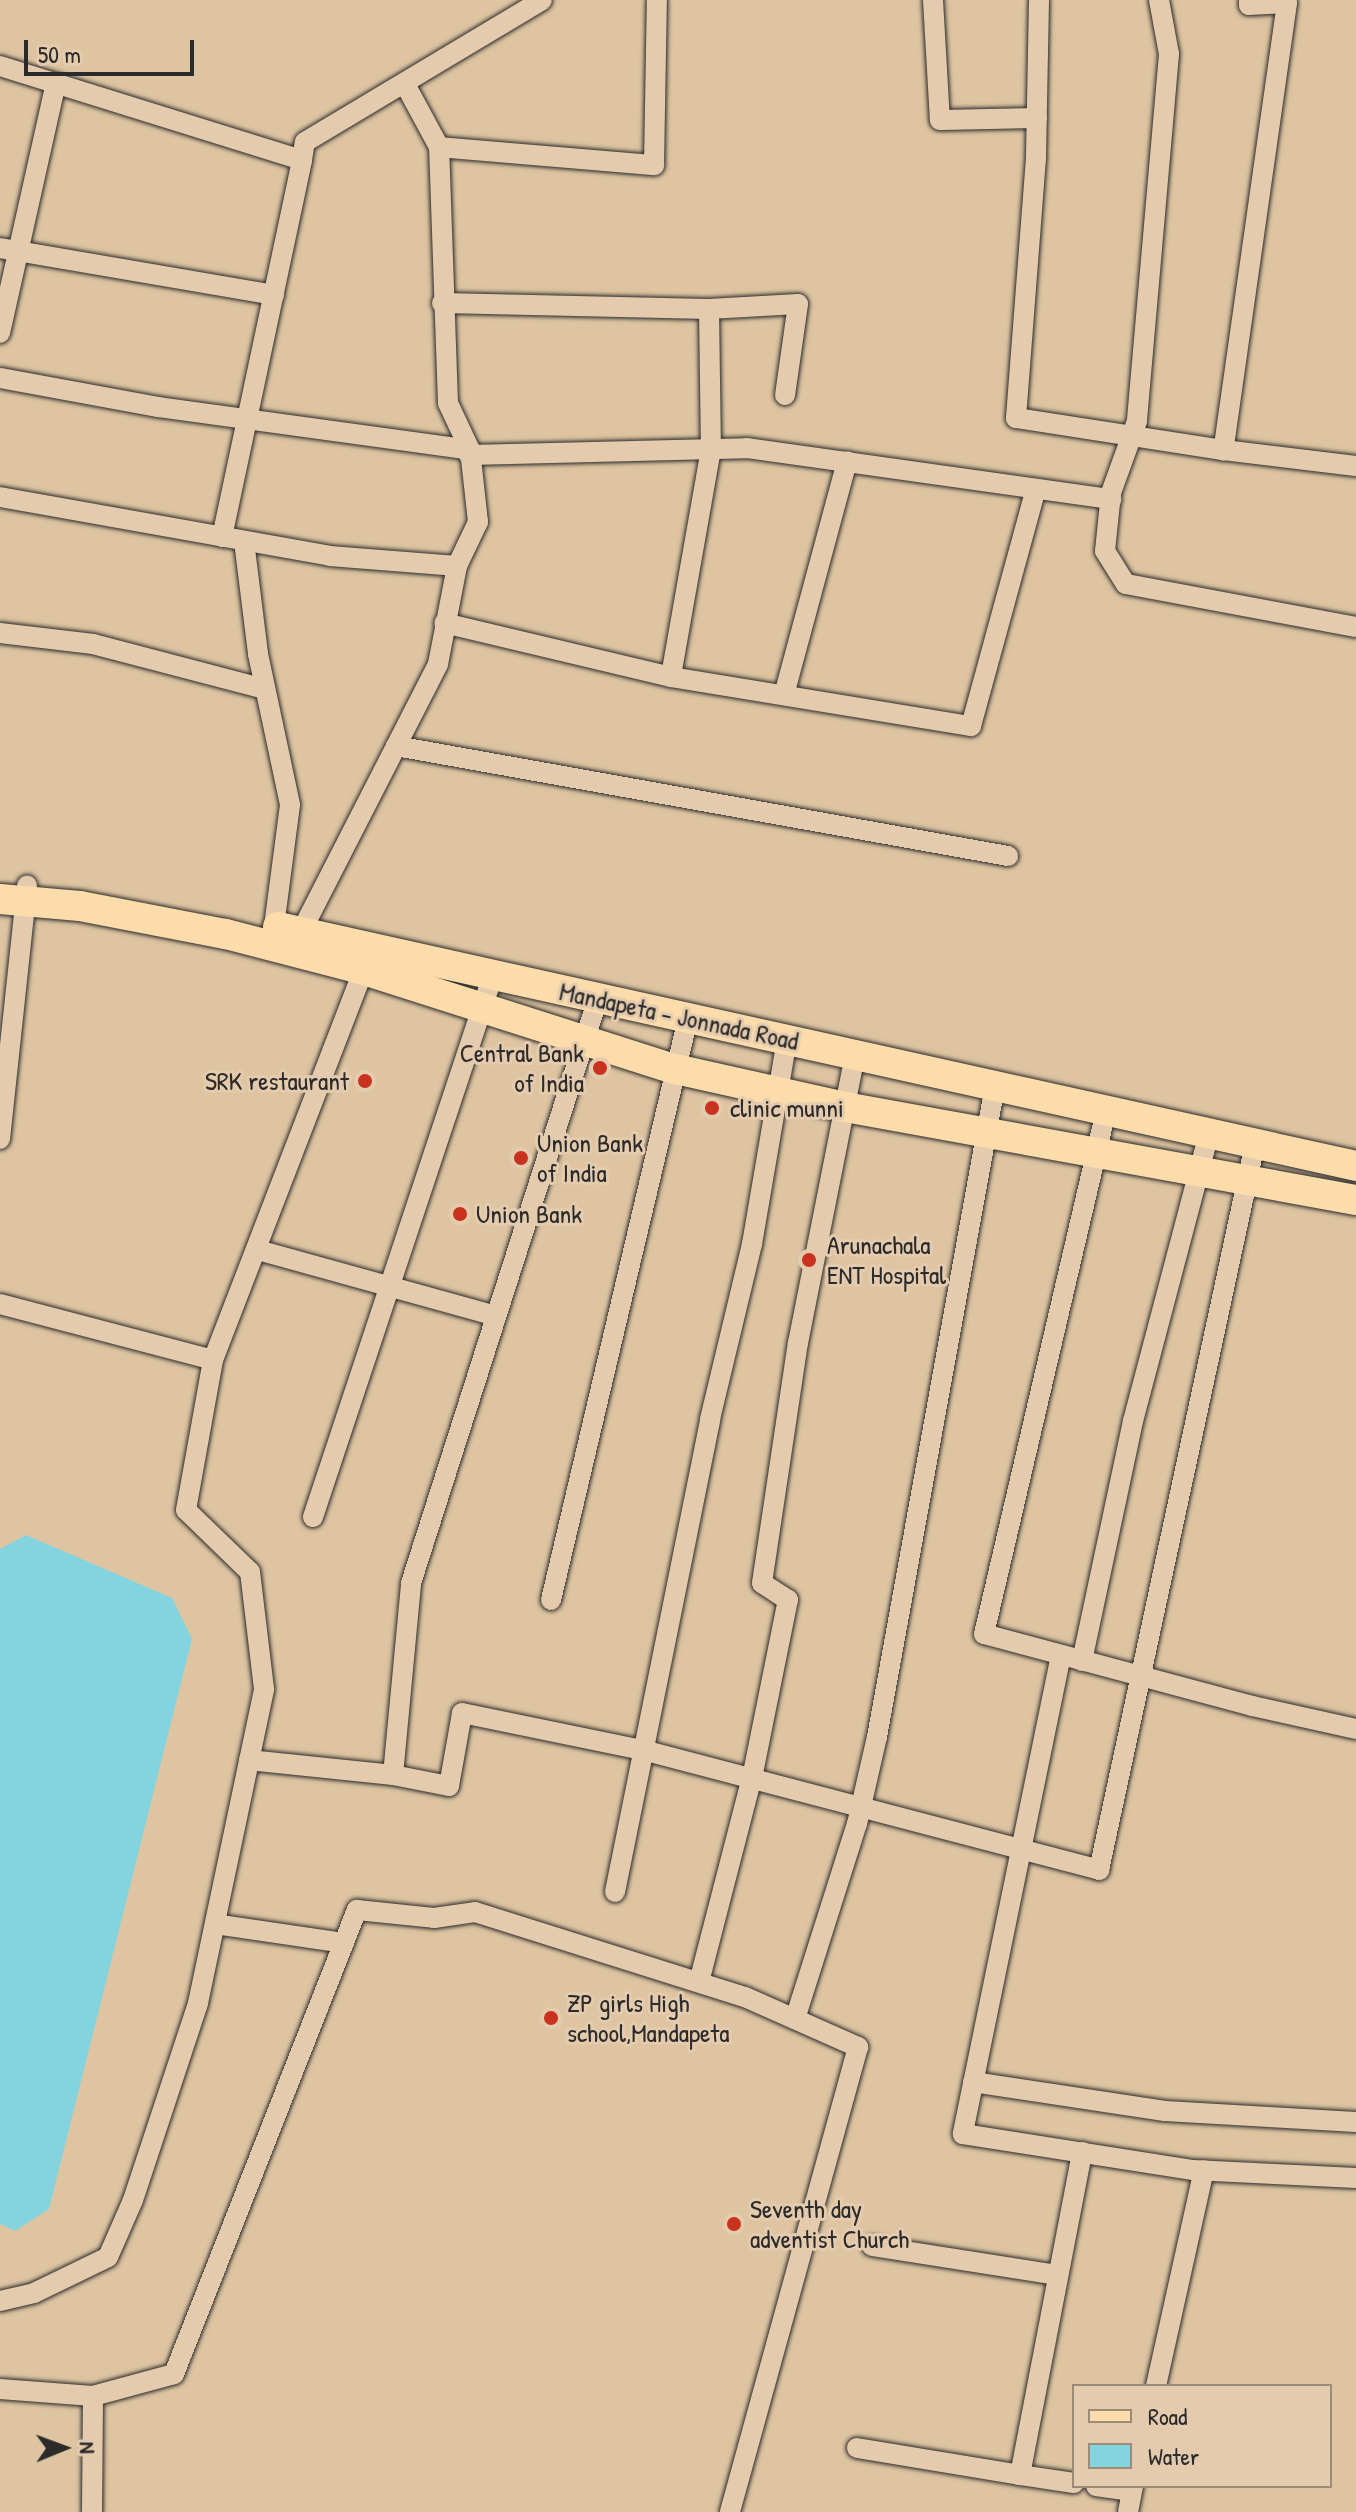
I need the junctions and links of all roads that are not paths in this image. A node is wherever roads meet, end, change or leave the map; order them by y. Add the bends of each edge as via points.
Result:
1 (542, 0) edge
2 (657, 0) edge
3 (933, 0) edge
4 (1039, 0) edge
5 (1159, 0) edge
6 (1249, 0) edge
7 (0, 66) edge
8 (56, 83) junction
9 (406, 86) junction
10 (1037, 118) junction
11 (439, 147) junction
12 (302, 160) junction
13 (9, 250) edge
14 (274, 295) junction
15 (442, 303) junction
16 (709, 309) junction
17 (0, 333) edge
18 (0, 378) edge
19 (785, 395) dead end
20 (249, 419) junction
21 (1132, 435) junction
22 (711, 449) junction
23 (1223, 450) junction
24 (470, 452) junction
25 (847, 461) junction
26 (1356, 466) edge
27 (1036, 489) junction
28 (0, 497) edge
29 (1111, 499) junction
30 (222, 537) junction
31 (244, 541) junction
32 (457, 566) junction
33 (444, 623) junction
34 (1356, 627) edge
35 (0, 633) edge
36 (671, 677) junction
37 (265, 689) junction
38 (784, 695) junction
39 (396, 746) junction
40 (1008, 856) dead end
41 (13, 892) edge
42 (287, 929) junction
43 (368, 959) junction
44 (493, 975) junction
45 (598, 998) junction
46 (482, 1008) junction
47 (688, 1018) junction
48 (584, 1039) junction
49 (787, 1040) junction
50 (855, 1055) junction
51 (675, 1069) junction
52 (995, 1086) junction
53 (778, 1091) junction
54 (845, 1107) junction
55 (1106, 1111) junction
56 (1209, 1133) junction
57 (986, 1136) junction
58 (0, 1139) edge
59 (1255, 1144) junction
60 (1096, 1153) junction
61 (1356, 1166) edge
62 (1199, 1171) junction
63 (1248, 1181) junction
64 (1356, 1200) edge
65 (258, 1250) junction
66 (389, 1289) junction
67 (0, 1304) edge
68 (496, 1316) junction
69 (213, 1360) junction
70 (313, 1517) dead end
71 (551, 1600) dead end
72 (1061, 1655) junction
73 (1082, 1661) junction
74 (1140, 1676) junction
75 (1356, 1729) edge
76 (643, 1750) junction
77 (249, 1760) junction
78 (393, 1775) junction
79 (752, 1778) junction
80 (861, 1804) junction
81 (1020, 1848) junction
82 (615, 1892) dead end
83 (215, 1924) junction
84 (344, 1943) junction
85 (699, 1982) junction
86 (795, 2019) junction
87 (973, 2082) junction
88 (1356, 2122) edge
89 (1082, 2152) junction
90 (1204, 2170) junction
91 (1356, 2178) edge
92 (872, 2246) dead end
93 (1058, 2275) junction
94 (0, 2301) edge
95 (1156, 2384) edge
96 (0, 2389) edge
97 (93, 2396) junction
98 (857, 2448) dead end
99 (1020, 2475) junction
100 (1072, 2483) edge
101 (1133, 2489) edge
102 (92, 2512) edge
103 (730, 2512) edge
104 (1128, 2512) edge

1 - 9 street
2 - 11 street via 654,165
3 - 10 street via 940,120
4 - 10 street
5 - 21 street via 1169,54
6 - 23 street via 1249,5 1287,3
7 - 8 street
8 - 12 street
8 - 13 street
9 - 11 street
9 - 12 street via 305,142
10 - 21 street via 1016,418
11 - 15 street
12 - 14 street
13 - 14 street
13 - 17 street
14 - 20 street
15 - 16 street
15 - 24 street via 448,403
16 - 19 street via 798,304
16 - 22 street
18 - 20 street
20 - 24 street
20 - 30 street
21 - 23 street
21 - 29 street
22 - 24 street
22 - 25 street via 747,448
22 - 36 street
23 - 26 street
24 - 32 street via 478,522
25 - 27 street
25 - 38 street
27 - 29 street
27 - 38 street via 971,726
28 - 30 street
29 - 34 street via 1105,551 1126,584
30 - 31 street
31 - 32 street via 330,556
31 - 37 street
32 - 33 street
33 - 36 street
33 - 39 street via 438,664
35 - 37 street via 93,644
36 - 38 street
37 - 42 street via 290,805
39 - 40 street
39 - 42 street
41 - 42 main road, Mandapeta - Jonnada Road via 106,893
41 - 43 main road
41 - 58 street
42 - 43 main road, Mandapeta - Jonnada Road
43 - 44 main road, Mandapeta - Jonnada Road
43 - 46 main road
43 - 65 street
44 - 45 main road, Mandapeta - Jonnada Road
44 - 46 street
45 - 47 main road, Mandapeta - Jonnada Road
45 - 48 street
46 - 48 main road
46 - 66 street
47 - 49 main road, Mandapeta - Jonnada Road
47 - 51 street
48 - 51 main road
48 - 68 street
49 - 50 main road, Mandapeta - Jonnada Road
49 - 53 street
50 - 52 main road, Mandapeta - Jonnada Road
50 - 54 street
51 - 53 main road
51 - 71 street
52 - 55 main road, Mandapeta - Jonnada Road
52 - 57 street
53 - 54 main road
53 - 76 street via 752,1244
54 - 57 main road
54 - 79 street via 798,1343 762,1583 788,1600
55 - 56 main road, Mandapeta - Jonnada Road
55 - 60 street
56 - 59 main road, Mandapeta - Jonnada Road
56 - 62 street
57 - 60 main road
57 - 80 street
59 - 61 main road, Mandapeta - Jonnada Road
59 - 63 street
60 - 62 main road
60 - 72 street via 984,1634
62 - 63 main road
62 - 73 street via 1133,1421
63 - 64 main road
63 - 74 street
65 - 66 street
65 - 69 street
66 - 68 street
66 - 70 street
67 - 69 street
68 - 78 street via 411,1583
69 - 77 street via 186,1510 250,1572 264,1689
72 - 73 street
72 - 81 street
73 - 74 street
74 - 75 street
74 - 81 street via 1099,1870
76 - 78 street via 462,1713 449,1786
76 - 79 street
76 - 82 street
77 - 78 street
77 - 83 street
79 - 80 street
79 - 85 street
80 - 81 street
80 - 86 street
81 - 87 street
83 - 84 street
83 - 94 street via 198,2003 133,2200 108,2257 34,2293
84 - 85 street via 357,1910 434,1918 475,1912
84 - 97 street via 174,2374
85 - 86 street
86 - 103 street via 858,2047
87 - 88 street via 1165,2111
87 - 89 street via 963,2134
89 - 90 street
89 - 93 street
90 - 91 street
90 - 95 street
92 - 93 street
93 - 99 street
96 - 97 street
97 - 102 street
98 - 99 street
99 - 100 street
101 - 104 street

